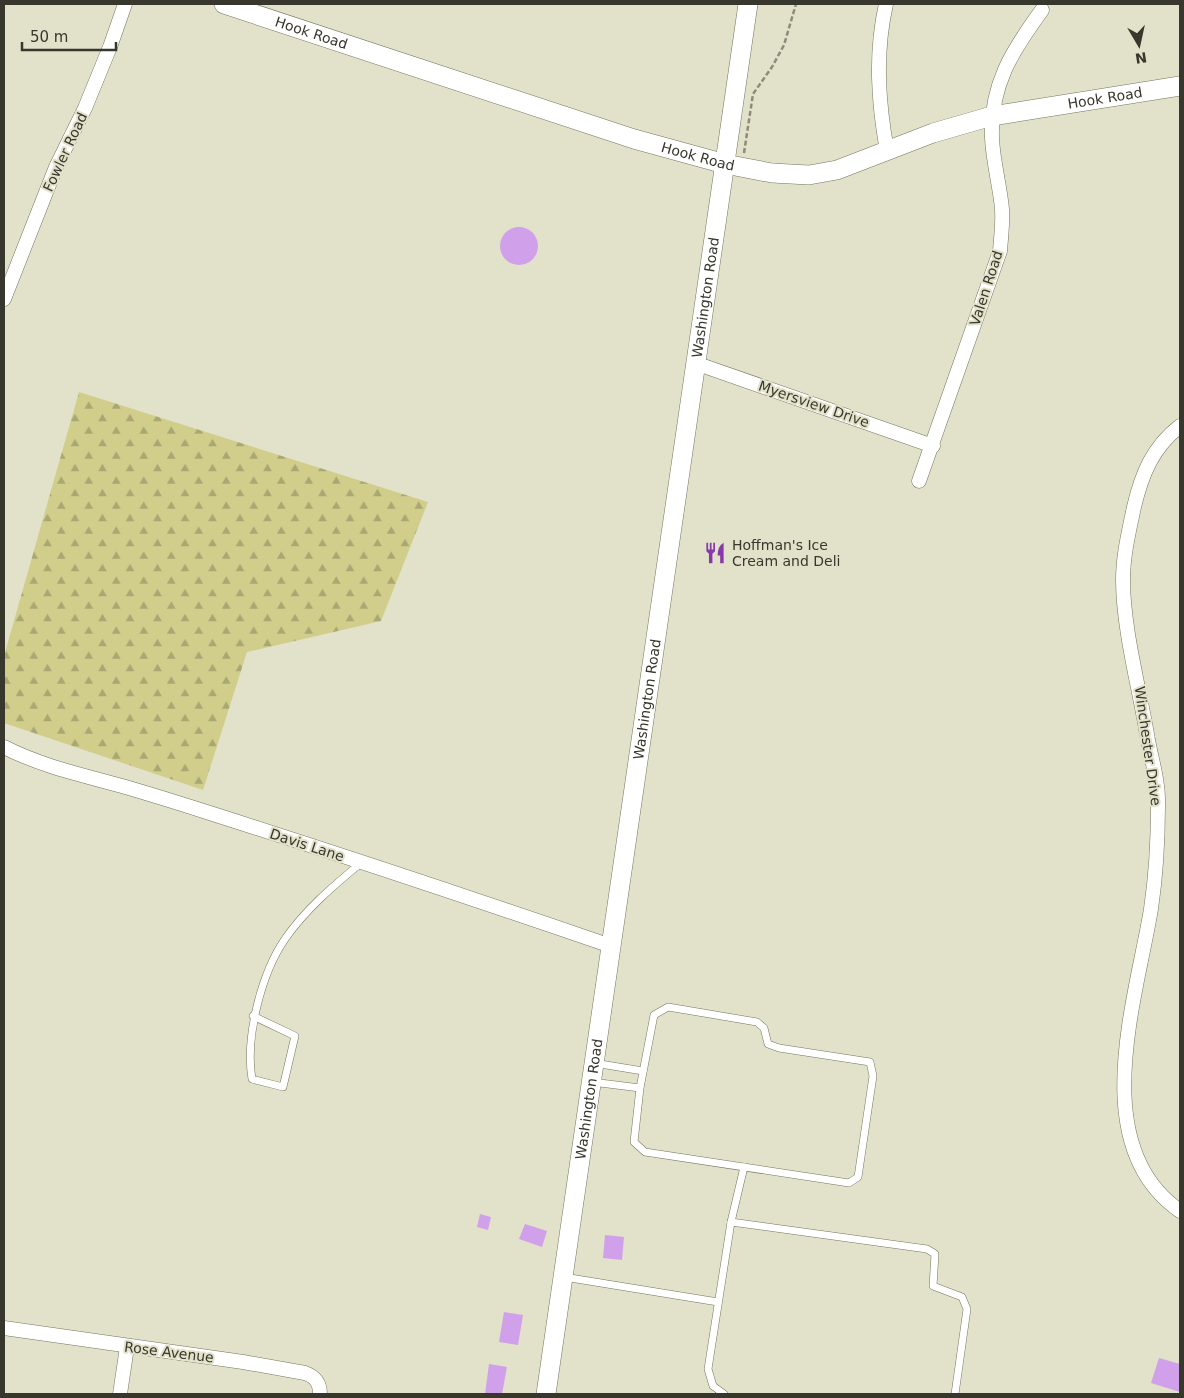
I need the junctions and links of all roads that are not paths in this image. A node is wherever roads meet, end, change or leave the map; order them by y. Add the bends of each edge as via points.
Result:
1 (125, 4) edge
2 (224, 4) edge
3 (748, 4) edge
4 (886, 4) edge
5 (1042, 10) dead end
6 (1180, 86) edge
7 (992, 116) junction
8 (887, 150) junction
9 (733, 165) junction
10 (4, 299) edge
11 (695, 363) junction
12 (1180, 426) edge
13 (933, 446) junction
14 (920, 482) dead end
15 (4, 747) edge
16 (361, 863) junction
17 (611, 946) junction
18 (253, 1016) junction
19 (594, 1063) junction
20 (643, 1071) junction
21 (591, 1082) junction
22 (640, 1088) junction
23 (744, 1167) junction
24 (1180, 1211) edge
25 (731, 1222) junction
26 (563, 1277) junction
27 (718, 1302) junction
28 (4, 1328) edge
29 (127, 1347) junction
30 (120, 1394) edge
31 (320, 1394) edge
32 (546, 1394) edge
33 (724, 1394) edge
34 (955, 1394) edge

1 - 10 street, Fowler Road
2 - 9 main road, Hook Road via 634,139
3 - 9 main road, Washington Road
4 - 8 street via 878,78
5 - 7 street, Valen Road via 1011,53
6 - 7 main road, Hook Road
7 - 8 main road, Hook Road
7 - 13 street, Valen Road via 1002,212 1000,251
8 - 9 main road, Hook Road via 851,166 824,173 795,175
9 - 11 main road, Washington Road
11 - 13 street, Myersview Drive
11 - 17 main road, Washington Road
12 - 24 street, Winchester Drive via 1154,452 1144,471 1126,540 1123,582 1158,802 1152,904 1128,1027 1125,1071 1127,1117 1133,1150 1147,1178 1158,1193
13 - 14 street, Valen Road
15 - 16 street, Davis Lane via 84,777 191,807
16 - 17 street, Davis Lane
16 - 18 lane via 327,891 284,940
17 - 19 main road, Washington Road
18 - 18 lane via 249,1061 252,1079 283,1087 295,1036
19 - 20 lane
19 - 21 main road, Washington Road
20 - 22 lane
20 - 23 lane via 654,1015 668,1007 757,1022 764,1028 768,1044 778,1048 870,1062 873,1076 858,1177 849,1184
21 - 22 lane
21 - 26 main road, Washington Road
22 - 23 lane via 634,1142 645,1152
23 - 25 lane
25 - 27 lane
25 - 34 lane via 926,1249 935,1254 934,1286 962,1296 967,1309
26 - 27 lane
26 - 32 main road, Washington Road
27 - 33 lane via 708,1369 713,1386
28 - 29 street, Rose Avenue
29 - 30 street
29 - 31 street, Rose Avenue via 305,1373 318,1381

